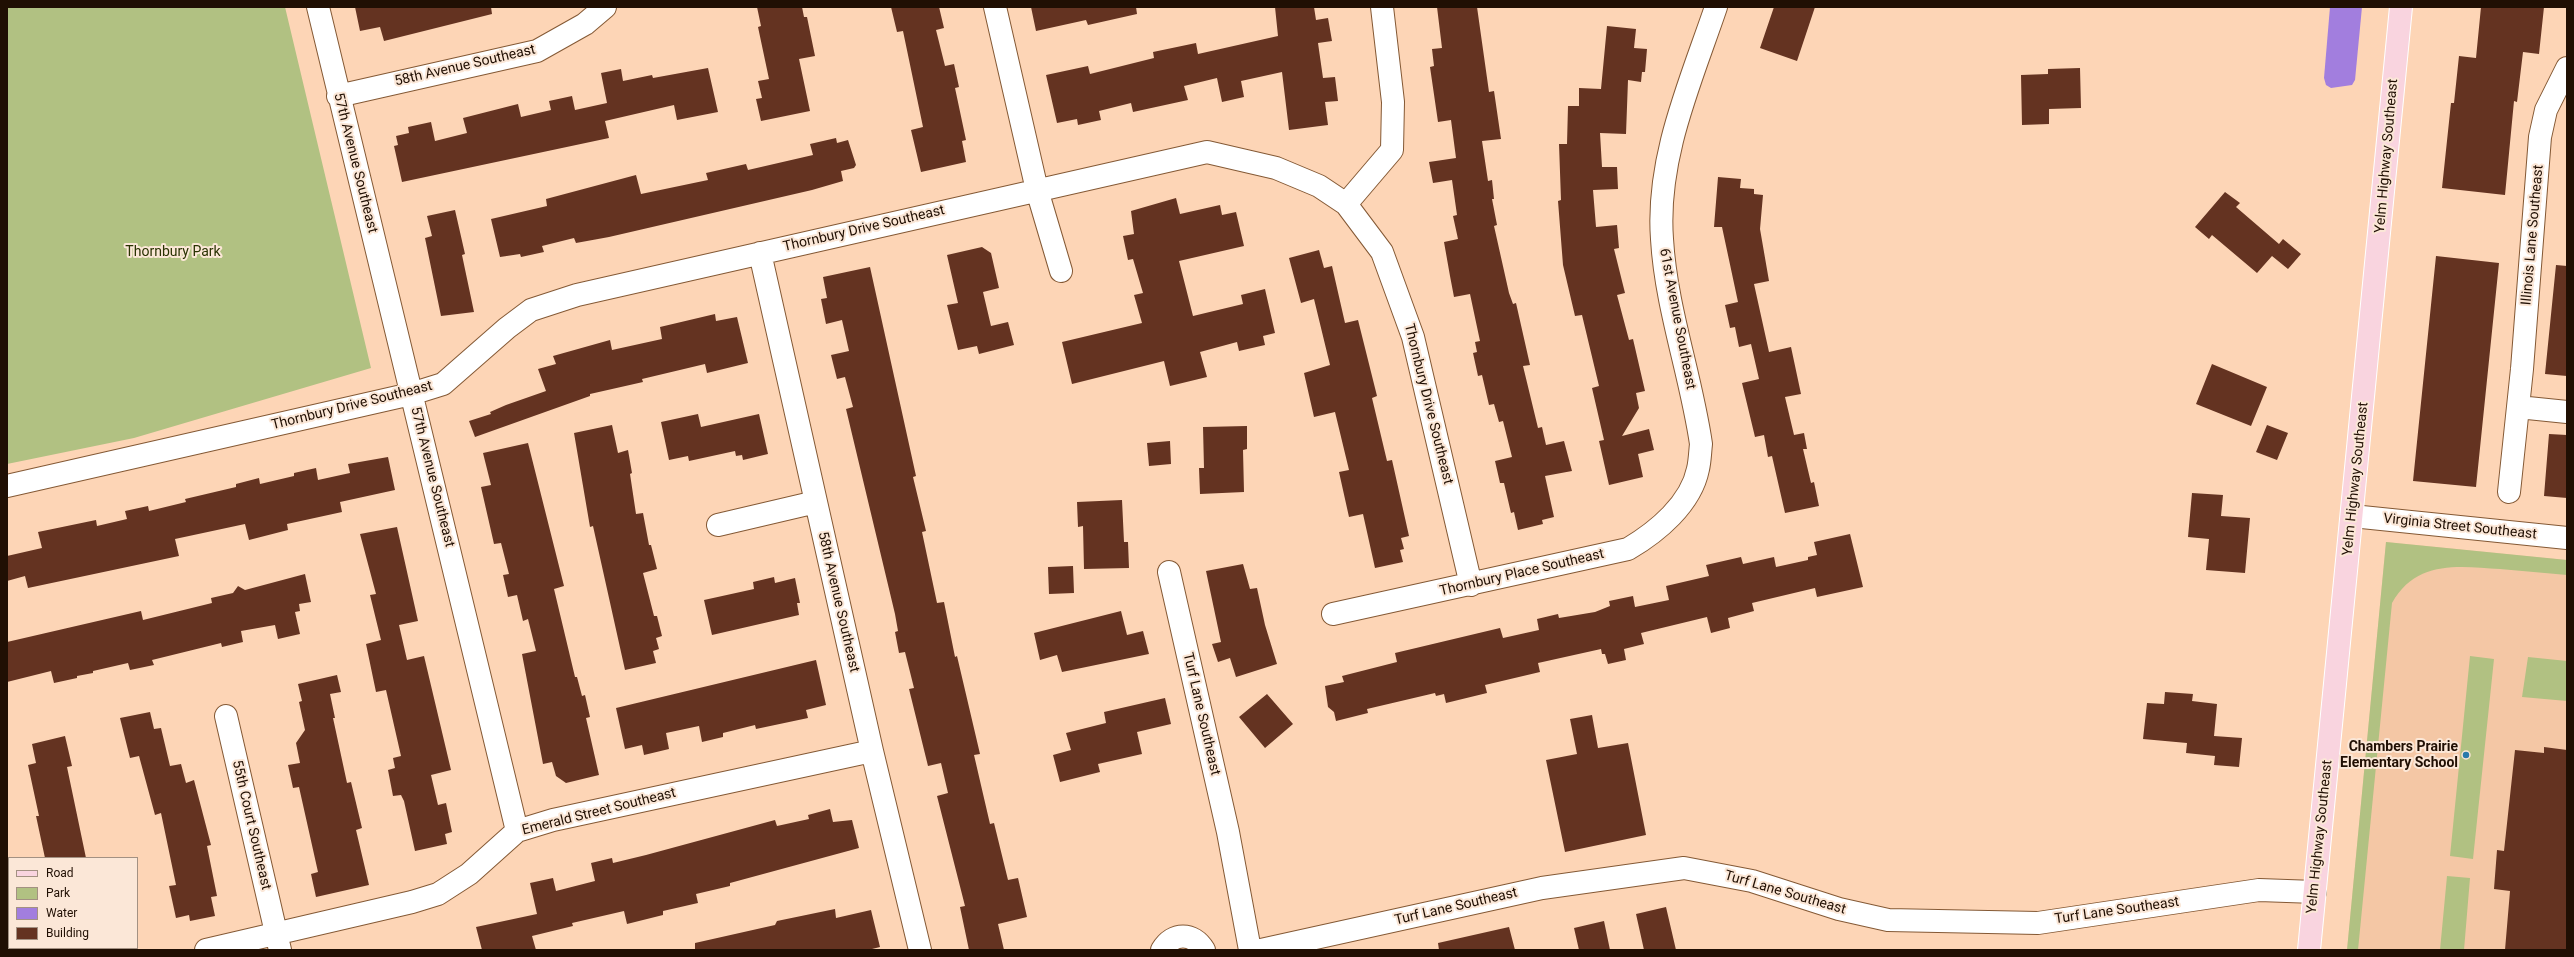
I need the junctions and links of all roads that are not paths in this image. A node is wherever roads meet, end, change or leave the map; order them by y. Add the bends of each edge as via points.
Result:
1 (318, 7) edge
2 (605, 7) edge
3 (995, 7) edge
4 (1382, 7) edge
5 (1716, 7) edge
6 (2401, 7) edge
7 (2567, 68) edge
8 (338, 96) junction
9 (1037, 190) junction
10 (1346, 204) junction
11 (760, 253) junction
12 (1061, 271) dead end
13 (411, 394) junction
14 (2518, 406) junction
15 (2567, 412) edge
16 (7, 486) edge
17 (1689, 491) joint
18 (2509, 492) dead end
19 (816, 502) junction
20 (2352, 516) junction
21 (718, 525) dead end
22 (2567, 538) edge
23 (1169, 572) dead end
24 (1471, 585) junction
25 (1333, 614) dead end
26 (226, 716) dead end
27 (872, 751) junction
28 (517, 831) junction
29 (2315, 892) junction
30 (278, 942) edge
31 (206, 950) edge
32 (920, 950) edge
33 (1162, 950) edge
34 (1204, 950) edge
35 (1250, 950) edge
36 (1261, 950) edge
37 (2309, 950) edge

1 - 8 street, 57th Avenue Southeast
2 - 8 street, 58th Avenue Southeast via 585,24 537,51
3 - 9 street
4 - 10 street via 1393,102 1392,150
5 - 17 street, 61st Avenue Southeast via 1678,118 1666,165 1662,204 1662,238 1666,271 1701,444 1698,470
6 - 20 main road, Yelm Highway Southeast
7 - 14 street, Illinois Lane Southeast via 2546,110 2540,137
8 - 13 street, 57th Avenue Southeast
9 - 10 street, Thornbury Drive Southeast via 1207,152 1276,168 1319,186
9 - 11 street, Thornbury Drive Southeast
9 - 12 street
10 - 24 street, Thornbury Drive Southeast via 1382,252 1413,337
11 - 13 street, Thornbury Drive Southeast via 577,295 531,310 442,384
11 - 19 street, 58th Avenue Southeast
13 - 16 street, Thornbury Drive Southeast
13 - 28 street, 57th Avenue Southeast
14 - 15 street
14 - 18 street, Illinois Lane Southeast
17 - 24 street, Thornbury Place Southeast via 1681,505 1648,537 1628,549
19 - 21 street
19 - 27 street, 58th Avenue Southeast
20 - 22 street, Virginia Street Southeast
20 - 29 main road, Yelm Highway Southeast
23 - 35 street, Turf Lane Southeast via 1226,824
24 - 25 street, Thornbury Place Southeast
26 - 30 street, 55th Court Southeast
27 - 28 street, Emerald Street Southeast via 553,820
27 - 32 street, 58th Avenue Southeast
28 - 30 street, Emerald Street Southeast via 469,874 438,894
29 - 36 street, Turf Lane Southeast via 2259,890 2038,923 1888,920 1839,909 1752,881 1684,868 1542,888
29 - 37 main road, Yelm Highway Southeast
30 - 31 street, Emerald Street Southeast
33 - 34 street via 1171,940 1184,936 1192,938

